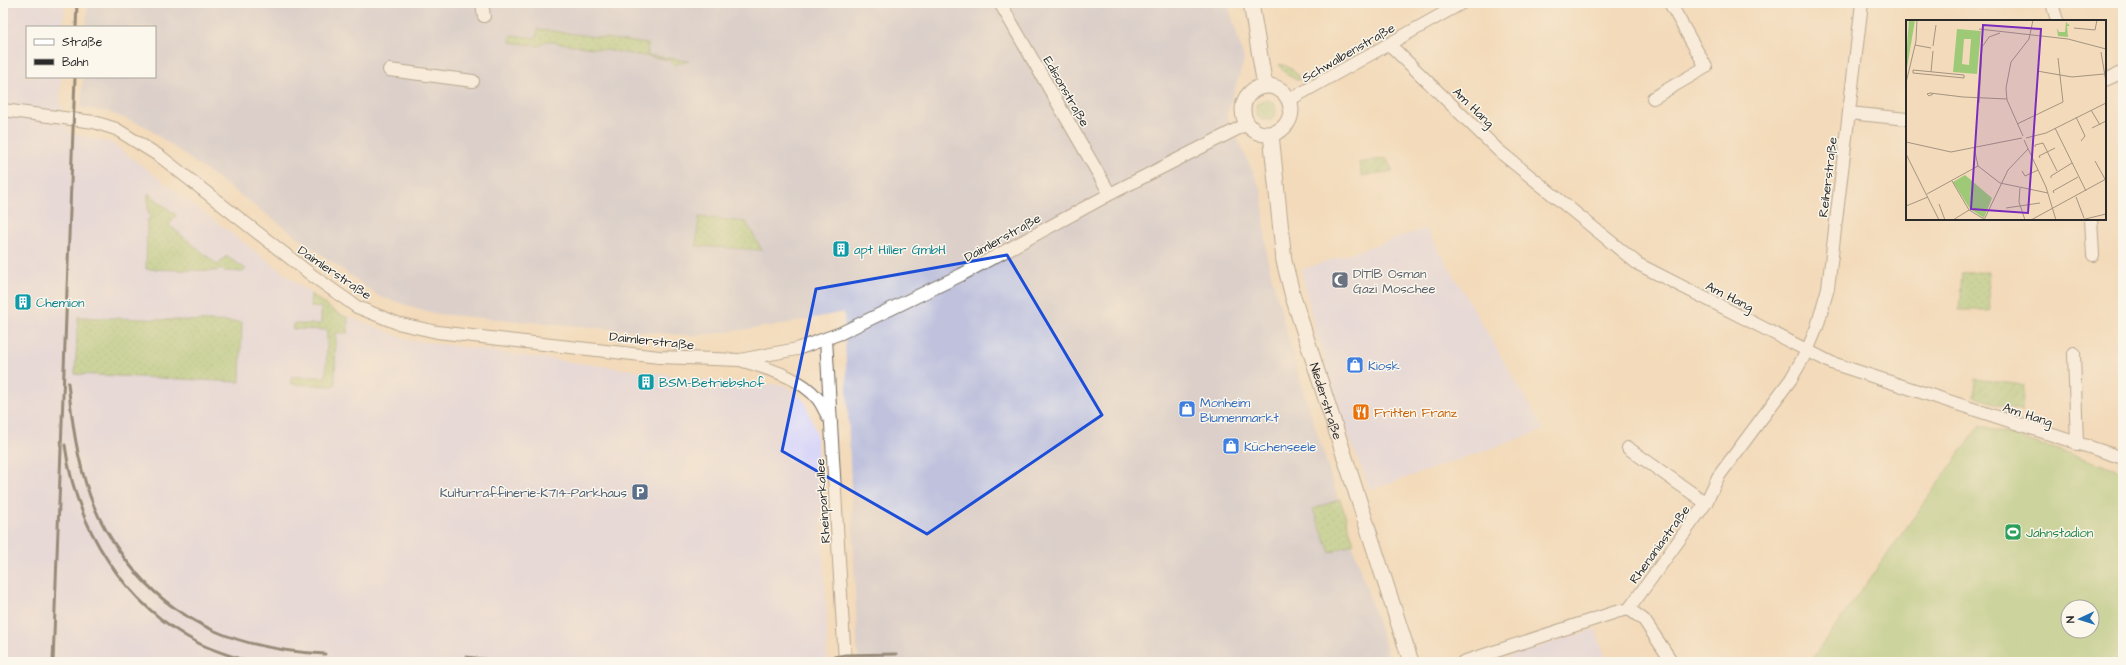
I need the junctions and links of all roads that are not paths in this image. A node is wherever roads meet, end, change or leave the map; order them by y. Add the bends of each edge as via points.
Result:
1 (482, 3) edge
2 (1000, 3) edge
3 (1250, 3) edge
4 (1462, 3) edge
5 (1670, 3) edge
6 (1862, 3) edge
7 (2052, 3) edge
8 (484, 16) dead end
9 (2058, 20) edge
10 (1390, 45) junction
11 (388, 70) dead end
12 (2123, 72) edge
13 (2106, 80) edge
14 (473, 81) dead end
15 (1265, 86) junction
16 (1653, 98) dead end
17 (1289, 100) junction
18 (3, 110) edge
19 (1849, 113) junction
20 (1906, 119) edge
21 (1247, 124) junction
22 (1270, 134) junction
23 (1110, 194) junction
24 (2090, 220) edge
25 (2093, 255) dead end
26 (826, 339) junction
27 (1807, 351) junction
28 (2074, 353) dead end
29 (740, 360) junction
30 (831, 422) junction
31 (2077, 444) junction
32 (1628, 448) dead end
33 (2123, 458) edge
34 (1706, 503) junction
35 (1629, 609) junction
36 (846, 662) edge
37 (1411, 662) edge
38 (1463, 662) edge
39 (1672, 662) edge

1 - 8 street
2 - 23 street, Edisonstraße
3 - 15 street
4 - 10 street, Schwalbenstraße
5 - 16 street via 1706,67
6 - 19 street, Reiherstraße
7 - 9 street
10 - 17 street, Schwalbenstraße
10 - 27 street, Am Hang via 1499,151 1627,256 1649,270
11 - 14 street
12 - 13 street
15 - 17 street via 1279,89
15 - 21 street via 1250,93 1245,100 1242,108
17 - 22 street via 1291,108 1288,122 1278,132
18 - 29 street, Daimlerstraße via 94,122 116,129 150,149 313,276 357,307 397,322 436,332 659,357
19 - 20 street
19 - 27 street, Reiherstraße via 1828,288
21 - 22 street via 1255,131
21 - 23 street, Daimlerstraße
22 - 37 street, Niederstraße via 1284,261 1293,297
23 - 26 street, Daimlerstraße via 961,275
24 - 25 street
26 - 29 street, Daimlerstraße via 797,349
26 - 30 street, Rheinparkallee
27 - 31 street, Am Hang via 1832,364
27 - 34 street, Rhenaniastraße via 1791,379 1718,478
28 - 31 street
29 - 30 street, Daimlerstraße via 779,373 804,386 818,399
30 - 36 street, Rheinparkallee
31 - 33 street, Am Hang
32 - 34 street
34 - 35 street, Rhenaniastraße
35 - 38 street
35 - 39 street via 1644,620

